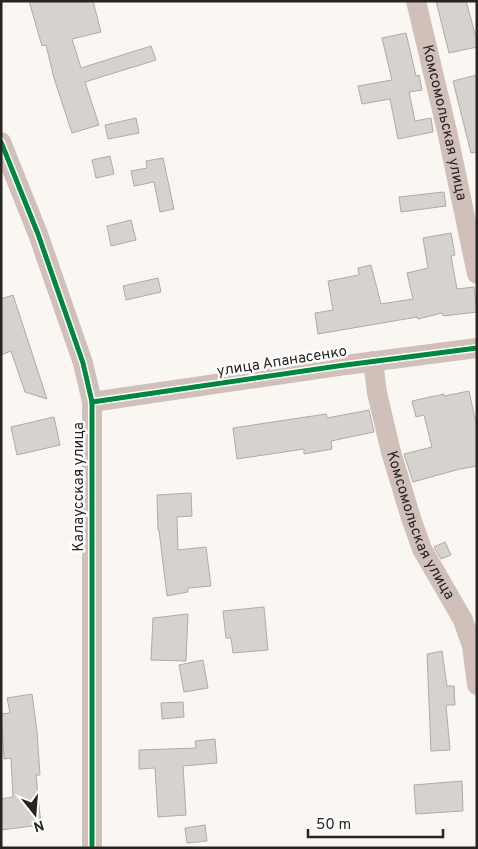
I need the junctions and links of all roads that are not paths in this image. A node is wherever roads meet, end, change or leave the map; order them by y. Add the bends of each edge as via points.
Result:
1 (416, 1) edge
2 (1, 142) edge
3 (477, 274) edge
4 (477, 348) edge
5 (373, 361) junction
6 (92, 402) junction
7 (477, 685) edge
8 (92, 848) edge

1 - 3 street, Комсомольская улица
2 - 6 street, Калаусская улица via 38,234 83,363
4 - 5 street, улица Апанасенко
5 - 6 street, улица Апанасенко
5 - 7 street, Комсомольская улица via 391,452 411,518 422,549 463,620 472,646
6 - 8 street, Калаусская улица

